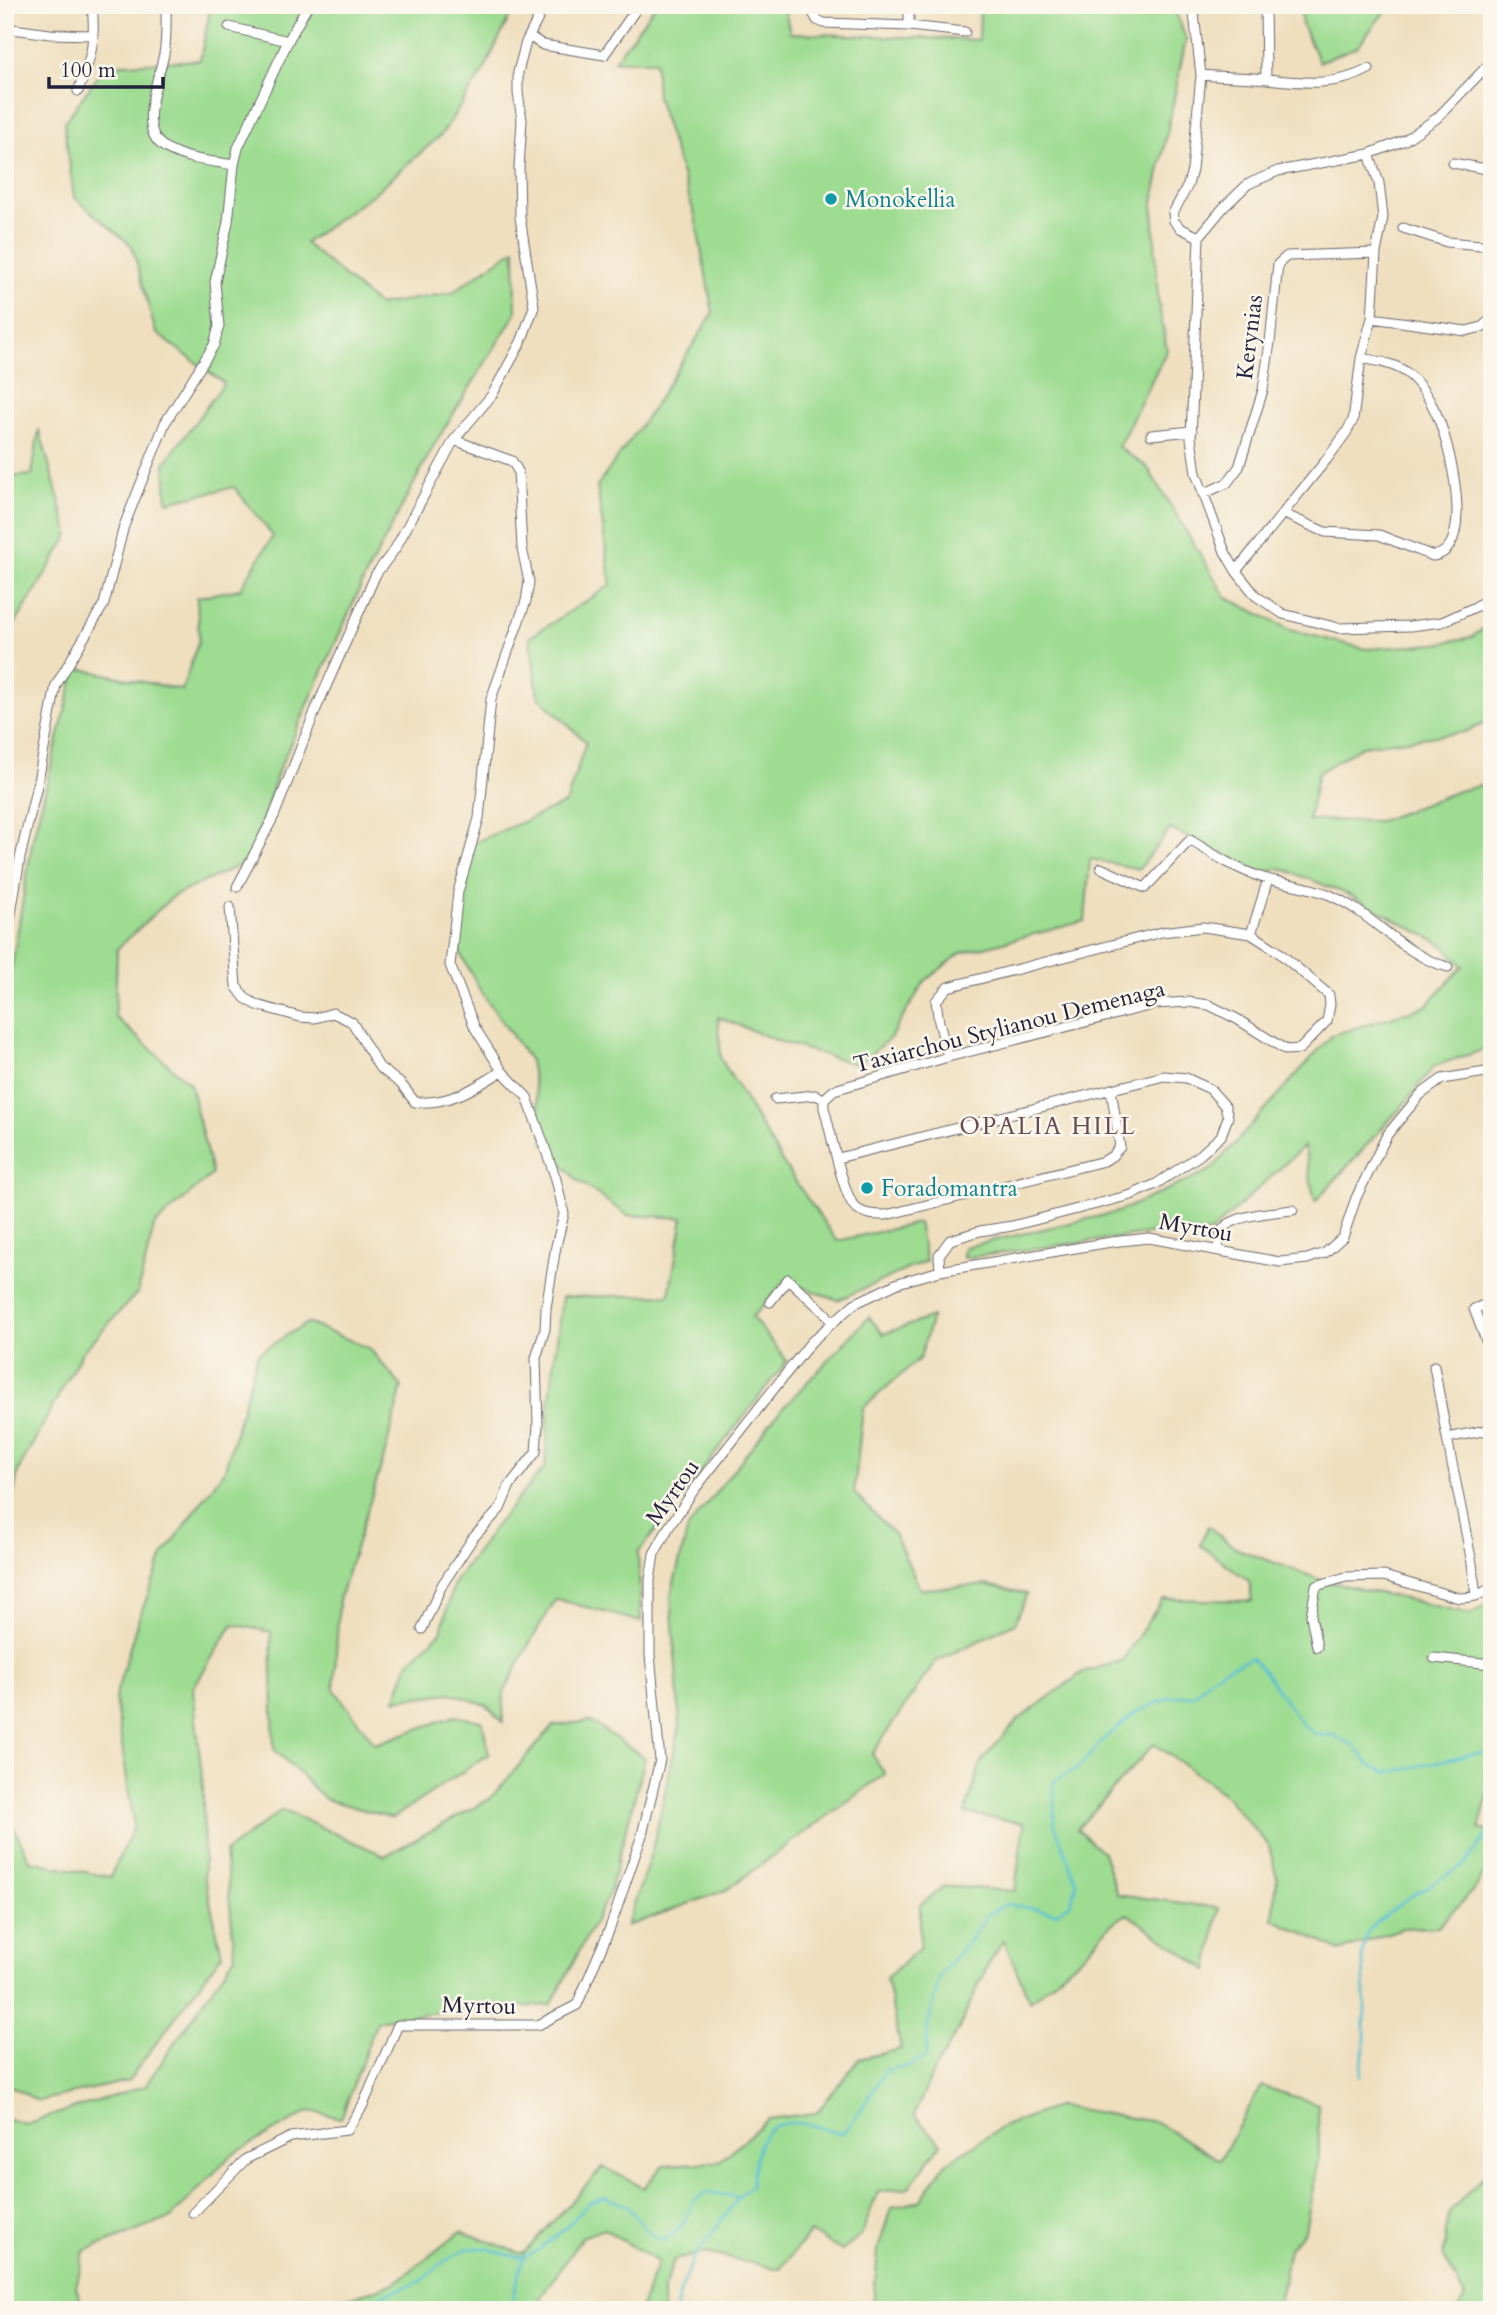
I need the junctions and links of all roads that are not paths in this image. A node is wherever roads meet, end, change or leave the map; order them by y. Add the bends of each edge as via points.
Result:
1 (92, 5) edge
2 (166, 5) edge
3 (308, 5) edge
4 (545, 5) edge
5 (639, 5) edge
6 (812, 5) edge
7 (909, 5) edge
8 (1192, 5) edge
9 (1265, 5) edge
10 (909, 26) junction
11 (229, 27) dead end
12 (5, 28) edge
13 (965, 32) dead end
14 (93, 35) junction
15 (529, 36) junction
16 (288, 41) junction
17 (1492, 61) edge
18 (1369, 69) dead end
19 (1200, 75) junction
20 (1266, 79) junction
21 (78, 91) dead end
22 (1369, 154) junction
23 (1453, 163) dead end
24 (234, 165) junction
25 (1492, 170) edge
26 (1403, 228) dead end
27 (1199, 237) junction
28 (1492, 246) edge
29 (1376, 253) junction
30 (1372, 318) junction
31 (1492, 318) edge
32 (1361, 358) junction
33 (1192, 431) junction
34 (1151, 435) dead end
35 (454, 440) junction
36 (1203, 494) junction
37 (1284, 514) junction
38 (1237, 571) junction
39 (1492, 596) edge
40 (1101, 868) dead end
41 (1268, 879) junction
42 (237, 887) dead end
43 (230, 907) dead end
44 (1251, 934) junction
45 (5, 950) edge
46 (1448, 967) dead end
47 (948, 1057) junction
48 (502, 1071) junction
49 (1492, 1072) edge
50 (1111, 1089) junction
51 (775, 1099) dead end
52 (824, 1099) junction
53 (838, 1158) junction
54 (1293, 1210) dead end
55 (1218, 1250) junction
56 (940, 1271) junction
57 (770, 1302) dead end
58 (1492, 1302) edge
59 (832, 1323) junction
60 (1492, 1356) edge
61 (1434, 1366) dead end
62 (1492, 1429) edge
63 (1447, 1438) junction
64 (1492, 1587) edge
65 (1476, 1596) junction
66 (422, 1629) dead end
67 (1317, 1647) dead end
68 (1434, 1658) dead end
69 (1492, 1664) edge
70 (193, 2213) dead end

1 - 14 street
2 - 24 street via 164,52 150,108 153,136 164,148 191,158
3 - 16 street
4 - 15 street
5 - 15 street via 604,55 543,45
6 - 10 street via 817,20 824,23
7 - 10 street
8 - 19 street
9 - 20 street
10 - 13 street
11 - 16 street
12 - 14 street
14 - 21 street via 90,63
15 - 35 street via 518,72 519,168 520,217 534,307 492,395
16 - 24 street
17 - 22 street via 1437,118 1405,140
18 - 20 street via 1327,82
19 - 20 street
19 - 27 street via 1192,170 1173,213 1180,228
22 - 27 street via 1278,171 1248,184
22 - 29 street via 1383,217
23 - 25 street
24 - 45 street via 215,282 219,326 214,345 165,423 124,526 104,604 56,685
26 - 28 street via 1447,242
27 - 33 street
29 - 30 street
29 - 36 street, Kerynias via 1281,259 1263,390 1239,467 1227,483
30 - 31 street via 1466,331 1482,327
30 - 32 street
32 - 37 street via 1353,420
32 - 37 street via 1406,372 1437,415 1456,482 1458,509 1452,542 1441,556 1433,556 1379,535 1325,532
33 - 34 street
33 - 36 street
35 - 42 street via 395,549 376,574 274,816
35 - 48 street via 512,461 518,471 522,548 530,582 491,699 479,818 458,892 450,965 475,1028
36 - 38 street
37 - 38 street
38 - 39 street via 1256,596 1283,614 1339,628 1441,622
40 - 41 street via 1145,888 1190,839
41 - 44 street
41 - 46 street via 1332,896 1430,962
43 - 48 street via 236,986 244,998 300,1017 333,1013 352,1022 379,1067 415,1102 467,1093
44 - 47 street via 1203,928 1162,932 948,987 936,1001
44 - 47 street, Taxiarchou Stylianou Demenaga via 1329,995 1327,1021 1300,1049 1286,1051 1237,1019 1209,1005 1188,1002 1156,1004
47 - 52 street, Taxiarchou Stylianou Demenaga via 834,1090
48 - 66 street via 527,1097 564,1214 536,1358 536,1452 510,1485 500,1509 472,1538
49 - 55 street, Myrtou via 1441,1079 1420,1094 1387,1135 1356,1198 1343,1237 1325,1253 1280,1262
50 - 53 street
50 - 53 street via 1120,1147 1104,1161 870,1216 855,1207 845,1192
50 - 56 street via 1164,1076 1186,1078 1210,1090 1225,1105 1228,1117 1222,1136 1156,1184 1131,1195 950,1240 939,1255
51 - 52 street via 815,1095
52 - 53 street
54 - 55 street via 1227,1225
55 - 56 street, Myrtou via 1149,1238
56 - 59 street, Myrtou via 898,1283 854,1304
57 - 59 street via 788,1279
58 - 60 street via 1474,1309
59 - 70 street, Myrtou via 811,1342 694,1490 654,1554 650,1655 660,1760 642,1835 577,2005 538,2025 398,2025 347,2130 291,2137 246,2159
61 - 63 street
62 - 63 street
63 - 65 street
64 - 65 street
65 - 67 street via 1459,1598 1384,1576 1346,1577 1316,1586 1311,1616
68 - 69 street

